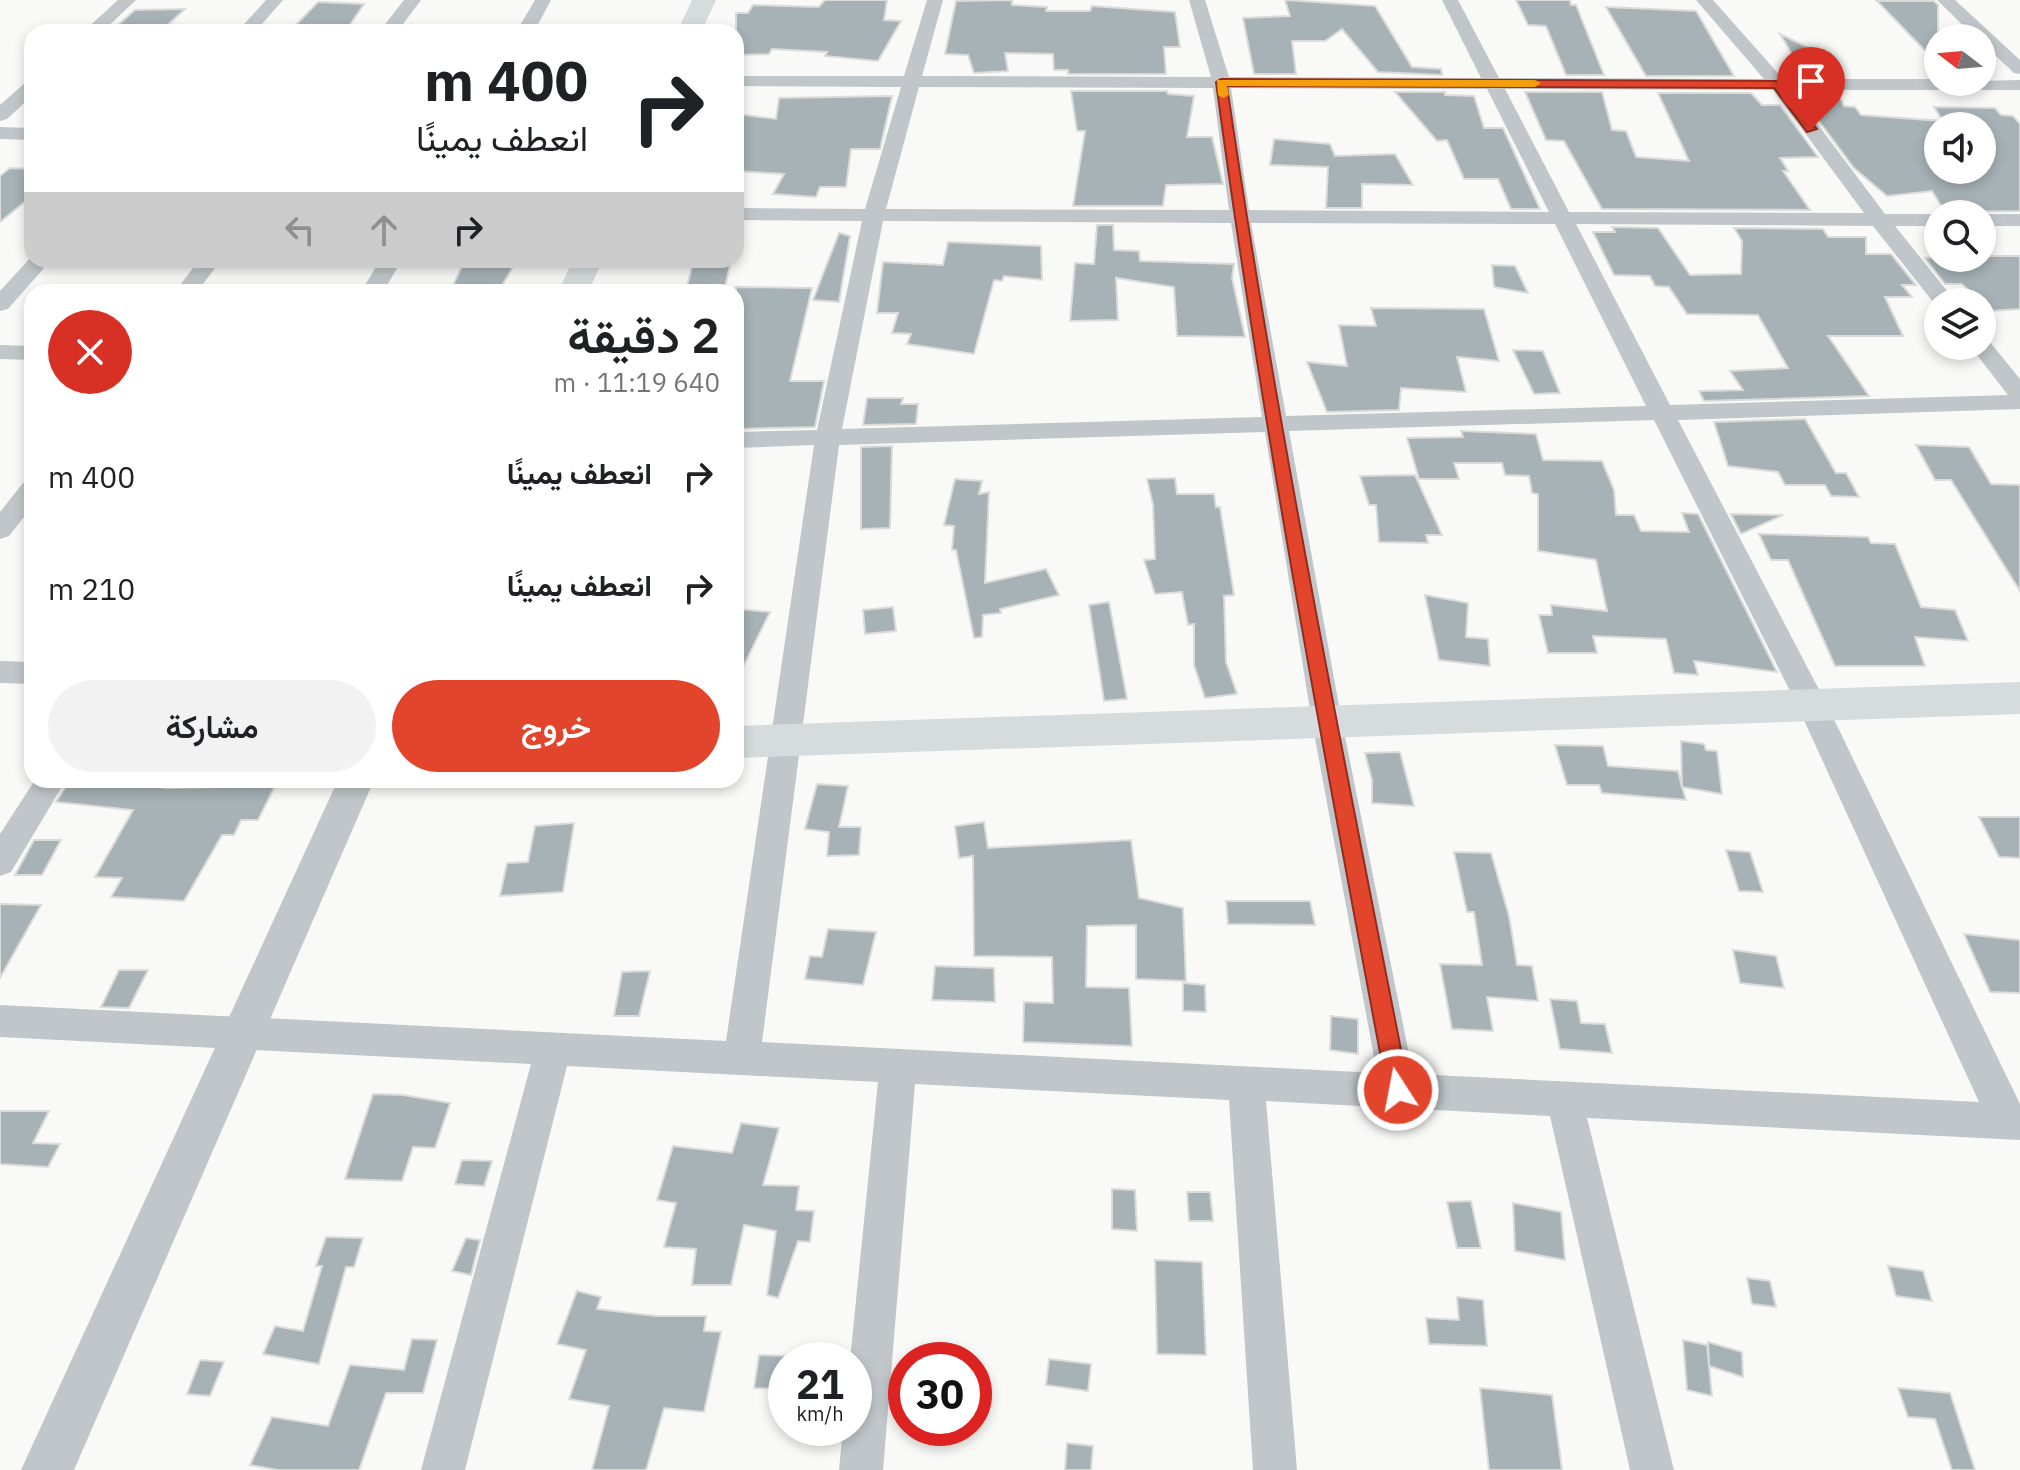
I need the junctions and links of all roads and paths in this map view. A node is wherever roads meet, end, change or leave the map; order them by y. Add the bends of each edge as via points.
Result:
1 (128, 0) edge
2 (275, 0) edge
3 (413, 0) edge
4 (543, 0) edge
5 (704, 0) edge
6 (935, 0) edge
7 (1197, 0) edge
8 (1450, 0) edge
9 (1704, 0) edge
10 (1945, 0) edge
11 (101, 24) edge
12 (253, 24) edge
13 (394, 24) edge
14 (530, 24) edge
15 (693, 24) edge
16 (2020, 69) edge
17 (744, 81) edge
18 (914, 81) junction
19 (1221, 82) junction
20 (1492, 83) junction
21 (1778, 84) junction
22 (2020, 85) edge
23 (24, 93) edge
24 (0, 115) edge
25 (0, 133) edge
26 (24, 134) edge
27 (744, 214) edge
28 (874, 214) junction
29 (1240, 216) junction
30 (1562, 218) junction
31 (1879, 220) junction
32 (1924, 220) edge
33 (1996, 220) edge
34 (2020, 220) edge
35 (33, 268) edge
36 (1934, 288) edge
37 (0, 304) edge
38 (0, 352) edge
39 (24, 353) edge
40 (1992, 360) edge
41 (2020, 394) edge
42 (2020, 402) edge
43 (1661, 412) junction
44 (1277, 424) junction
45 (828, 437) junction
46 (744, 440) edge
47 (24, 499) edge
48 (0, 530) edge
49 (0, 672) edge
50 (24, 673) edge
51 (2020, 698) edge
52 (1812, 705) junction
53 (1327, 722) junction
54 (786, 741) junction
55 (744, 742) edge
56 (46, 788) edge
57 (352, 788) edge
58 (0, 862) edge
59 (0, 1021) edge
60 (243, 1031) junction
61 (554, 1047) junction
62 (742, 1057) junction
63 (898, 1065) junction
64 (1246, 1082) junction
65 (1398, 1090) junction
66 (1564, 1099) junction
67 (2014, 1122) edge
68 (47, 1470) edge
69 (443, 1470) edge
70 (861, 1470) edge
71 (1275, 1470) edge
72 (1652, 1470) edge

1 - 11 street
2 - 12 street
3 - 13 street
4 - 14 street
5 - 15 main road
6 - 18 street
7 - 19 street
8 - 20 street
9 - 21 street
10 - 16 street
17 - 18 street
18 - 19 street
18 - 28 street
19 - 20 street
19 - 29 street
20 - 21 street
20 - 30 street
21 - 22 street
21 - 31 street
23 - 24 street
25 - 26 street
27 - 28 street
28 - 29 street
28 - 45 street
29 - 30 street
29 - 44 street
30 - 31 street
30 - 43 street
31 - 32 street
31 - 36 street
33 - 34 street
35 - 37 street
38 - 39 street
40 - 41 street
42 - 43 street
43 - 44 street
43 - 52 street
44 - 45 street
44 - 53 street
45 - 46 street
45 - 54 street
47 - 48 street
49 - 50 street
51 - 52 main road
52 - 53 main road
52 - 67 street
53 - 54 main road
53 - 65 street
54 - 55 main road
54 - 62 street
56 - 58 street
57 - 60 street
59 - 60 street
60 - 61 street
60 - 68 street
61 - 62 street
61 - 69 street
62 - 63 street
63 - 64 street
63 - 70 street
64 - 65 street
64 - 71 street
65 - 66 street
66 - 67 street
66 - 72 street

